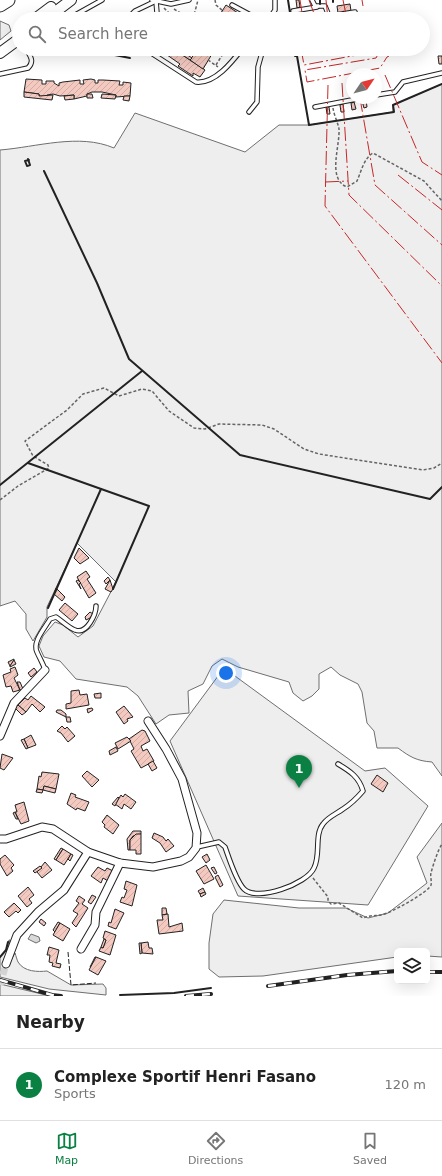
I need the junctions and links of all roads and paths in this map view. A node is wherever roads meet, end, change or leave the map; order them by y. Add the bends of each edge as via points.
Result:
1 (8, 0) edge
2 (60, 0) edge
3 (71, 0) edge
4 (102, 0) edge
5 (189, 0) edge
6 (198, 0) edge
7 (215, 0) edge
8 (275, 0) edge
9 (312, 0) edge
10 (156, 1) edge
11 (0, 5) edge
12 (232, 5) dead end
13 (169, 6) dead end
14 (318, 7) junction
15 (222, 11) dead end
16 (293, 11) dead end
17 (44, 12) edge
18 (55, 12) edge
19 (81, 12) edge
20 (134, 12) edge
21 (157, 12) edge
22 (168, 12) edge
23 (179, 12) edge
24 (194, 12) edge
25 (245, 12) edge
26 (274, 12) edge
27 (327, 12) edge
28 (12, 41) edge
29 (12, 43) edge
30 (0, 45) edge
31 (0, 53) edge
32 (30, 56) edge
33 (156, 56) edge
34 (222, 56) edge
35 (236, 56) edge
36 (261, 56) edge
37 (208, 60) dead end
38 (216, 65) junction
39 (223, 70) junction
40 (442, 73) edge
41 (0, 74) edge
42 (382, 95) edge
43 (346, 101) edge
44 (332, 104) junction
45 (315, 107) dead end
46 (249, 112) dead end
47 (442, 201) edge
48 (442, 463) edge
49 (0, 500) edge
50 (96, 606) dead end
51 (45, 670) joint
52 (148, 720) dead end
53 (0, 736) edge
54 (338, 764) dead end
55 (0, 839) edge
56 (442, 844) edge
57 (196, 848) junction
58 (88, 852) junction
59 (120, 863) junction
60 (310, 874) junction
61 (81, 949) dead end
62 (6, 964) tunnel mouth

1 - 11 highway
2 - 17 street
3 - 18 street
4 - 19 lane
5 - 10 lane via 171,4
6 - 24 path
7 - 15 path
8 - 26 lane
9 - 14 lane
10 - 20 lane
10 - 21 lane
10 - 22 path
12 - 25 lane
13 - 23 path
14 - 16 lane
14 - 27 lane via 325,6
28 - 30 street
29 - 31 street
32 - 41 lane via 32,65 28,68
33 - 39 lane via 196,82 206,81
34 - 38 path
35 - 39 lane
36 - 46 lane via 258,67 257,102
37 - 38 path
38 - 39 path
40 - 42 lane via 403,82 395,92
43 - 44 lane
44 - 45 lane
44 - 47 path via 339,127 335,169 336,178 341,184 347,187 357,182 369,155 373,153 424,181
48 - 49 path via 423,470 319,454 304,449 274,429 262,425 219,424 205,429 194,428 169,411 152,391 142,389 118,396 104,388 84,394 68,410 25,441 33,456 48,465 48,468
50 - 51 lane via 93,619 79,631 56,617 50,619 36,642 36,650
51 - 53 street via 14,703
52 - 57 street via 182,779 197,834
54 - 60 lane via 354,774 363,791 355,801 322,824 318,856
55 - 58 street via 42,827 53,829
56 - 60 path via 432,872 431,885 427,890 399,908 382,915 363,918 339,903 331,904
57 - 59 street via 189,857 170,865 153,867
57 - 60 lane via 219,842 224,847 244,889 252,893 293,886
58 - 59 street
58 - 62 street via 64,890 38,912 17,935
59 - 61 street via 96,912 95,924

